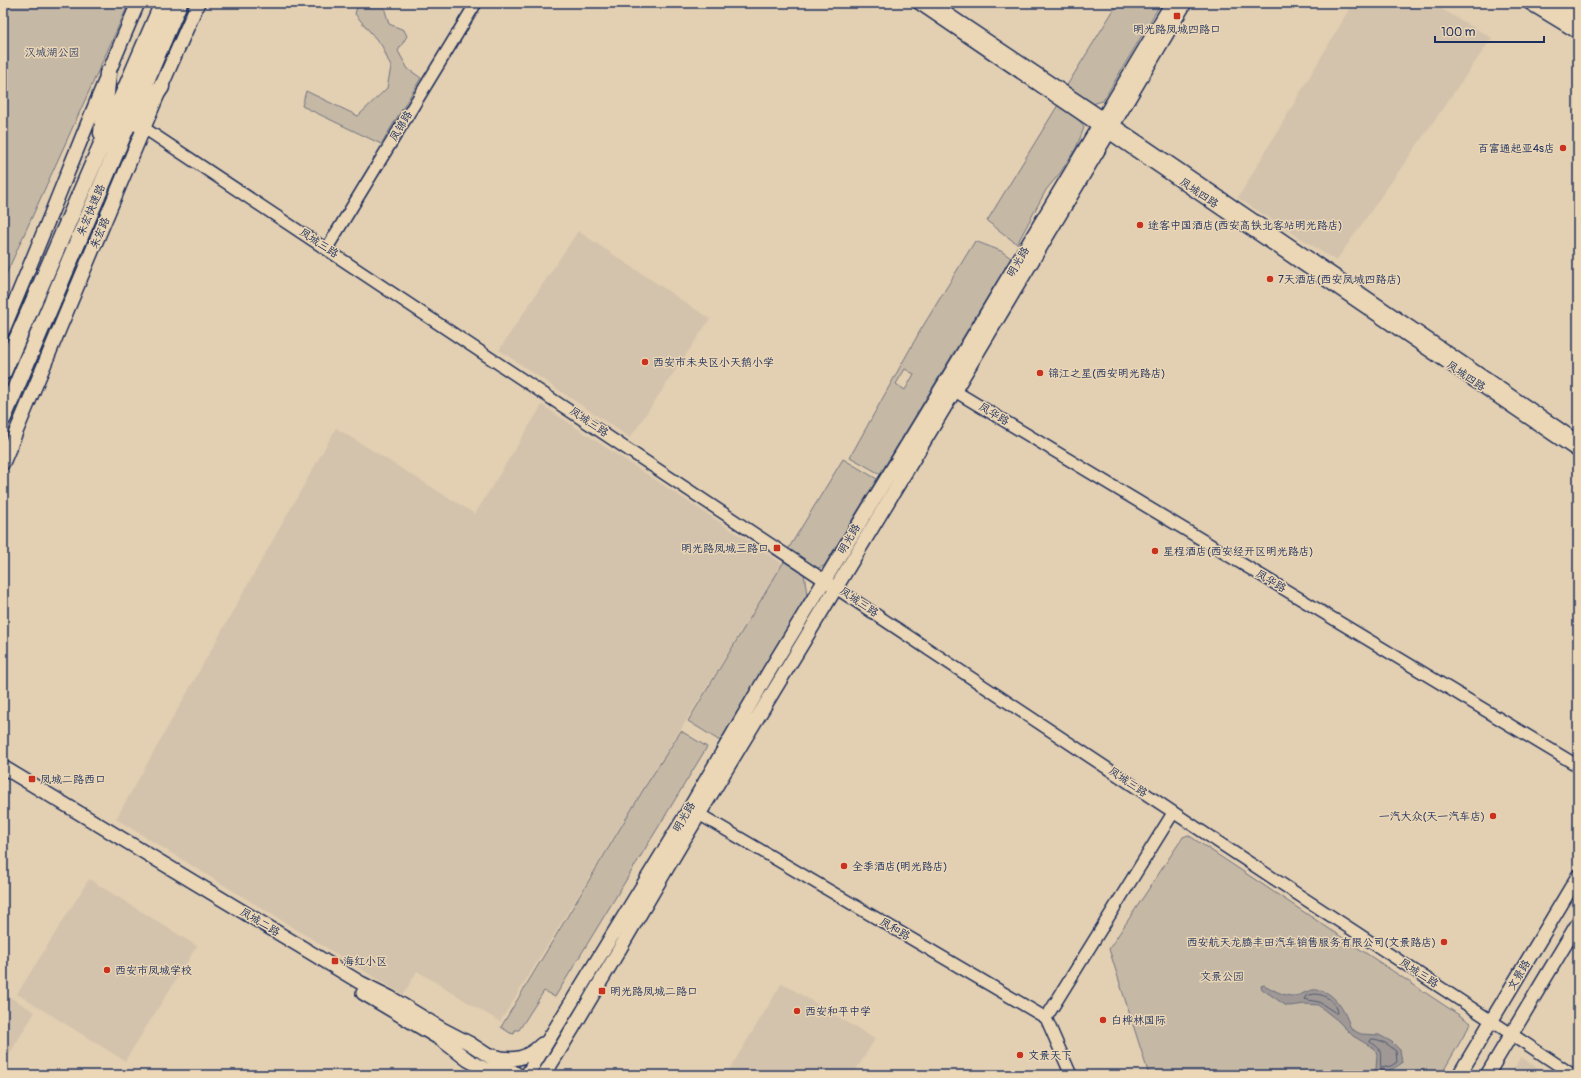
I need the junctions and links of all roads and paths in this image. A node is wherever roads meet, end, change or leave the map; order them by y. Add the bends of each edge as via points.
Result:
1 (138, 3) edge
2 (151, 3) edge
3 (163, 3) edge
4 (179, 3) edge
5 (185, 3) edge
6 (198, 3) edge
7 (476, 3) edge
8 (918, 3) edge
9 (932, 3) edge
10 (1172, 3) edge
11 (1185, 3) edge
12 (1530, 3) edge
13 (1551, 3) edge
14 (1578, 19) edge
15 (1578, 32) edge
16 (108, 73) junction
17 (146, 81) junction
18 (1106, 126) junction
19 (144, 128) junction
20 (101, 144) junction
21 (327, 248) junction
22 (3, 330) edge
23 (3, 372) edge
24 (949, 388) junction
25 (3, 418) edge
26 (1578, 441) edge
27 (1578, 452) edge
28 (3, 463) edge
29 (825, 580) junction
30 (837, 587) junction
31 (1578, 766) edge
32 (3, 767) edge
33 (3, 777) edge
34 (694, 811) junction
35 (1173, 813) junction
36 (1578, 876) edge
37 (1578, 923) edge
38 (1046, 1018) junction
39 (1492, 1020) junction
40 (553, 1033) junction
41 (1511, 1034) junction
42 (566, 1040) junction
43 (481, 1050) junction
44 (482, 1070) edge
45 (496, 1075) edge
46 (518, 1075) edge
47 (527, 1075) edge
48 (544, 1075) edge
49 (557, 1075) edge
50 (1071, 1075) edge
51 (1459, 1075) edge
52 (1487, 1075) edge
53 (1573, 1075) edge

1 - 16 main road
2 - 17 highway
3 - 17 highway, 朱宏快速路
4 - 17 highway, 朱宏快速路
5 - 17 highway
6 - 17 main road, 朱宏路
7 - 21 street, 凤锦路
8 - 18 street, 凤城四路
9 - 18 street, 凤城四路
10 - 18 main road, 明光路
11 - 18 main road, 明光路
12 - 15 main road
13 - 14 main road
16 - 20 highway
16 - 22 main road
17 - 19 main road, 朱宏路
17 - 20 highway, 朱宏快速路 via 112,121
17 - 25 highway, 朱宏快速路
18 - 24 main road, 明光路
18 - 26 street, 凤城四路
18 - 27 street, 凤城四路 via 1147,158
19 - 21 street, 凤城三路
19 - 28 main road, 朱宏路
20 - 23 highway, 朱宏快速路
21 - 29 street, 凤城三路
24 - 29 main road, 明光路
24 - 30 main road, 明光路
24 - 31 street, 凤华路
29 - 30 street, 凤城三路
29 - 34 main road, 明光路
30 - 34 main road, 明光路
30 - 35 street, 凤城三路
32 - 43 main road, 凤城二路 via 361,983
33 - 44 main road, 凤城二路 via 442,1040
34 - 38 street, 凤和路
34 - 40 main road, 明光路
34 - 42 main road, 明光路
35 - 38 street
35 - 39 street, 凤城三路
36 - 39 main road, 文景路
37 - 41 main road
38 - 50 street
39 - 41 street, 凤城三路
39 - 51 main road, 文景路
40 - 43 main road via 535,1051 513,1060
40 - 47 main road, 明光路
41 - 52 main road
41 - 53 street, 凤城三路
42 - 48 main road, 明光路
42 - 49 main road via 558,1060
43 - 46 main road, 凤城二路
44 - 45 main road, 凤城二路

